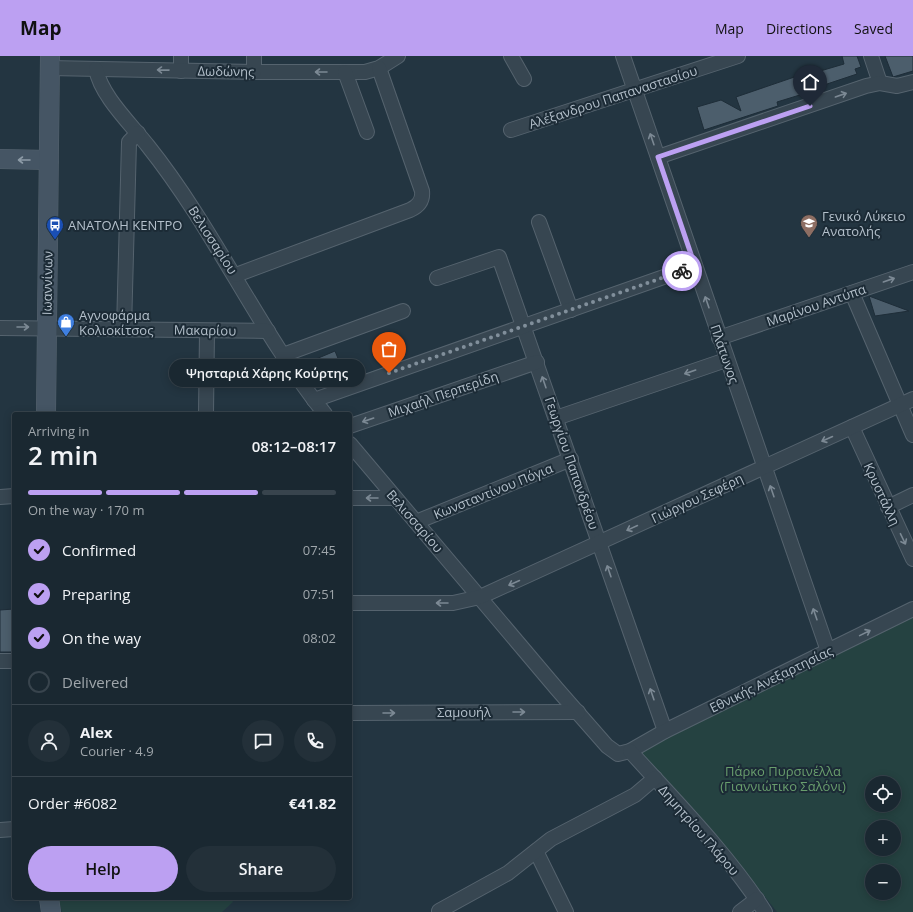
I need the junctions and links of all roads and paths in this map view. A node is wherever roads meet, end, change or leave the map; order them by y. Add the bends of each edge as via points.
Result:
1 (181, 56) edge
2 (254, 56) edge
3 (398, 56) edge
4 (511, 56) edge
5 (623, 56) edge
6 (738, 56) edge
7 (871, 56) edge
8 (50, 62) edge
9 (379, 68) junction
10 (96, 69) junction
11 (181, 71) junction
12 (254, 72) junction
13 (345, 72) junction
14 (524, 79) dead end
15 (913, 82) edge
16 (880, 83) junction
17 (635, 91) junction
18 (511, 130) dead end
19 (367, 132) dead end
20 (138, 133) junction
21 (658, 157) junction
22 (0, 160) edge
23 (49, 160) junction
24 (539, 222) dead end
25 (695, 266) junction
26 (913, 272) edge
27 (236, 276) junction
28 (437, 278) dead end
29 (852, 293) junction
30 (571, 310) junction
31 (403, 311) dead end
32 (524, 326) junction
33 (0, 328) edge
34 (46, 328) junction
35 (124, 329) junction
36 (207, 331) junction
37 (268, 331) junction
38 (719, 338) junction
39 (283, 355) junction
40 (726, 360) junction
41 (537, 362) junction
42 (913, 399) edge
43 (314, 400) junction
44 (900, 405) junction
45 (46, 412) edge
46 (206, 412) edge
47 (323, 412) edge
48 (556, 418) junction
49 (352, 425) edge
50 (852, 427) junction
51 (913, 434) edge
52 (352, 446) edge
53 (571, 459) junction
54 (764, 467) junction
55 (913, 495) edge
56 (0, 496) edge
57 (12, 496) edge
58 (352, 498) edge
59 (394, 498) junction
60 (888, 508) junction
61 (416, 522) junction
62 (600, 543) junction
63 (913, 560) edge
64 (480, 597) junction
65 (352, 603) edge
66 (913, 609) edge
67 (828, 651) junction
68 (0, 661) edge
69 (12, 661) edge
70 (578, 712) junction
71 (352, 713) edge
72 (665, 731) junction
73 (630, 751) junction
74 (654, 778) junction
75 (12, 829) edge
76 (0, 830) edge
77 (536, 851) junction
78 (757, 899) junction
79 (49, 900) edge
80 (439, 911) dead end
81 (51, 912) edge
82 (566, 912) edge
83 (740, 912) edge
84 (765, 912) edge

1 - 11 street
2 - 12 street
3 - 9 street, Δωδώνης
4 - 14 street
5 - 17 street, Πλάτωνος
6 - 17 street, Αλέξανδρου Παπαναστασίου
7 - 16 street
8 - 10 street, Δωδώνης
8 - 23 main road, Ιωαννίνων
9 - 13 street, Δωδώνης via 364,72
9 - 27 street via 422,191 418,206
11 -> 10 street, Δωδώνης
10 - 20 street, Βελισσαρίου via 102,86
11 - 12 street, Δωδώνης
13 -> 12 street, Δωδώνης
13 - 19 street
15 - 16 street via 897,86
21 -> 16 street
17 - 18 street, Αλέξανδρου Παπαναστασίου
21 -> 17 street, Πλάτωνος
20 - 27 street, Βελισσαρίου via 198,216
20 - 35 street via 129,142
21 - 25 street, Πλάτωνος
23 -> 22 main road
23 - 34 main road, Ιωαννίνων
24 - 30 street
25 - 30 street
38 -> 25 street, Πλάτωνος
29 -> 26 street, Μαρίνου Αντύπα
27 - 37 street, Βελισσαρίου
28 - 32 street, Γεωργίου Παπανδρέου via 499,257
29 - 38 street, Μαρίνου Αντύπα
29 - 44 street
30 - 32 street
31 - 39 street
32 - 41 street, Γεωργίου Παπανδρέου
32 - 43 street
33 -> 34 street, Μακαρίου
34 - 35 street, Μακαρίου
34 - 45 main road, Ιωαννίνων
35 - 36 street, Μακαρίου
36 - 37 street, Μακαρίου
36 - 46 street
37 - 39 street, Βελισσαρίου
38 - 40 street, Πλάτωνος
39 - 43 street, Βελισσαρίου
40 -> 48 street
40 - 54 street, Πλάτωνος
48 -> 41 street, Γεωργίου Παπανδρέου
41 -> 49 street, Μιχαήλ Περπερίδη
42 - 44 street, Γιώργου Σεφέρη
43 - 47 street, Βελισσαρίου
44 - 50 street, Γιώργου Σεφέρη
44 - 51 street
48 - 53 street, Γεωργίου Παπανδρέου
50 -> 54 street, Γιώργου Σεφέρη
50 - 60 street, Κρυστάλλη
52 - 59 street, Βελισσαρίου
53 - 61 street, Κωνσταντίνου Πόγια
53 - 62 street, Γεωργίου Παπανδρέου
54 -> 62 street, Γιώργου Σεφέρη
67 -> 54 street, Πλάτωνος
55 - 60 street
56 - 57 street
59 -> 58 street
59 - 61 street, Βελισσαρίου
60 -> 63 street, Κρυστάλλη
61 - 64 street, Βελισσαρίου
62 -> 64 street, Γιώργου Σεφέρη
72 -> 62 street, Γεωργίου Παπανδρέου
64 -> 65 street, Γιώργου Σεφέρη via 453,602
64 - 70 street, Βελισσαρίου
67 -> 66 street, Εθνικής Ανεξαρτησίας
67 - 72 street, Εθνικής Ανεξαρτησίας
68 - 69 street
71 -> 70 street, Σαμουήλ
70 - 73 street, Βελισσαρίου via 612,751 621,754
72 - 73 street, Εθνικής Ανεξαρτησίας
73 - 74 street, Δημητρίου Γλάρου
74 - 77 street via 635,795 558,835
74 - 78 street, Δημητρίου Γλάρου
75 - 76 street
77 - 80 street via 508,873
77 - 82 street
78 - 83 street
78 - 84 street, Δημητρίου Γλάρου
79 - 81 main road

